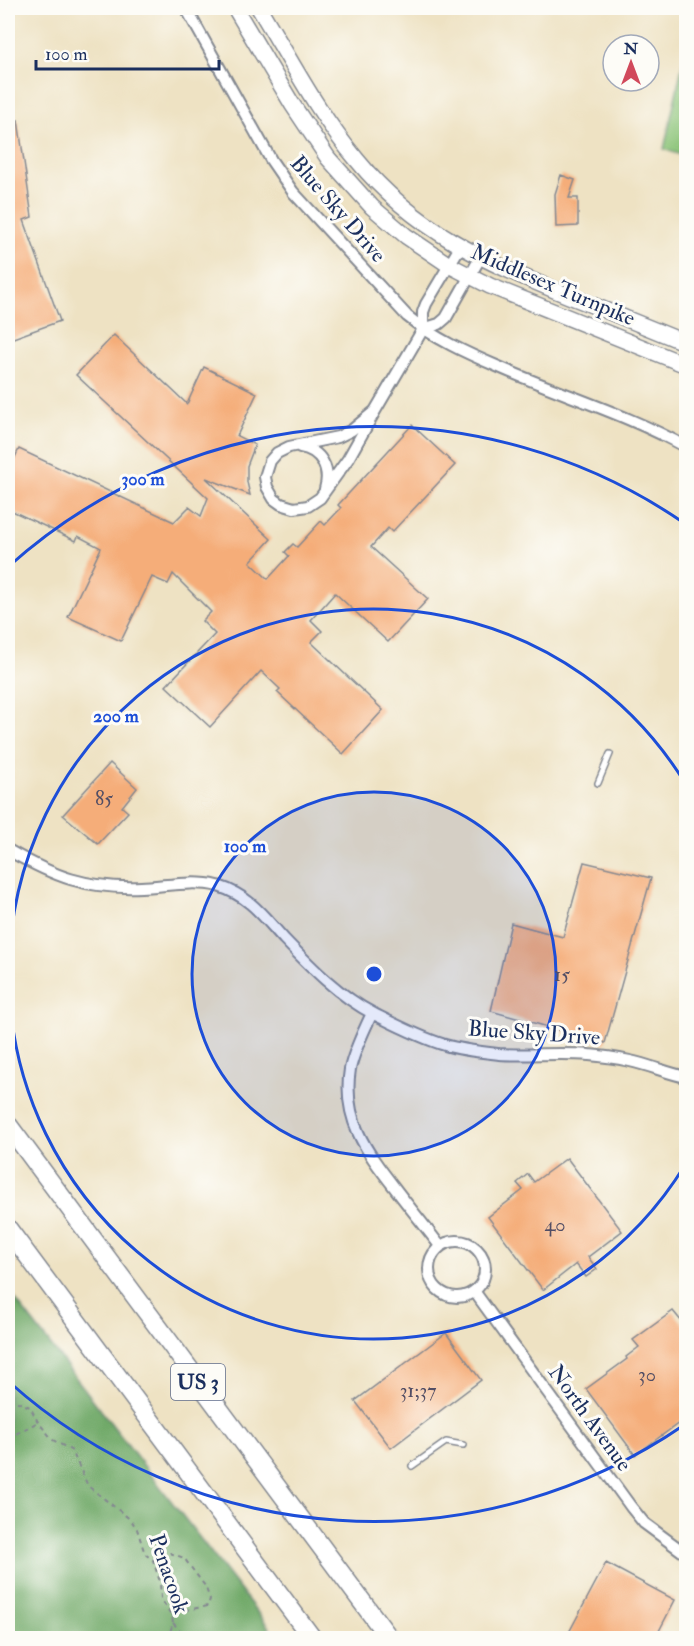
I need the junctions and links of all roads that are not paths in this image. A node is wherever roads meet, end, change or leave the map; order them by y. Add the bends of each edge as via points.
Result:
1 (186, 8) edge
2 (235, 8) edge
3 (259, 8) edge
4 (460, 247) junction
5 (480, 258) junction
6 (449, 265) junction
7 (470, 276) junction
8 (423, 329) junction
9 (687, 343) edge
10 (687, 365) edge
11 (375, 411) junction
12 (294, 446) junction
13 (687, 447) edge
14 (320, 498) junction
15 (610, 754) dead end
16 (598, 783) dead end
17 (8, 850) edge
18 (372, 1013) junction
19 (687, 1077) edge
20 (8, 1125) edge
21 (8, 1229) edge
22 (440, 1246) junction
23 (474, 1291) junction
24 (463, 1445) dead end
25 (412, 1466) dead end
26 (687, 1554) edge
27 (312, 1638) edge
28 (389, 1638) edge

1 - 8 street, Blue Sky Drive via 293,192 406,316
2 - 6 main road, Middlesex Turnpike via 303,121 342,176 406,236
3 - 4 main road, Middlesex Turnpike via 321,110 358,162 402,206
4 - 5 main road, Middlesex Turnpike
4 - 6 street
5 - 7 street
5 - 9 main road, Middlesex Turnpike
6 - 7 main road, Middlesex Turnpike
6 - 8 street via 426,304
7 - 8 street via 446,318
7 - 10 main road, Middlesex Turnpike
8 - 11 street
8 - 13 street, Blue Sky Drive via 454,348 630,419
11 - 12 street via 338,437
11 - 14 street
12 - 14 street via 310,449 324,464 327,483
12 - 14 street via 277,453 270,461 265,477 270,493 281,504 294,508 308,506
15 - 16 lane
17 - 18 street, Blue Sky Drive via 37,867 74,881 139,887 201,883 241,896 261,911 326,981
18 - 19 street, Blue Sky Drive via 445,1045 498,1054 609,1057
18 - 22 street via 350,1071 353,1122 368,1154
20 - 28 highway, US 3
21 - 27 highway, US 3
22 - 23 street via 462,1240 480,1252 485,1276
22 - 23 street via 428,1268 437,1290 453,1298
23 - 26 street, North Avenue via 631,1507 644,1523
24 - 25 lane via 446,1442

